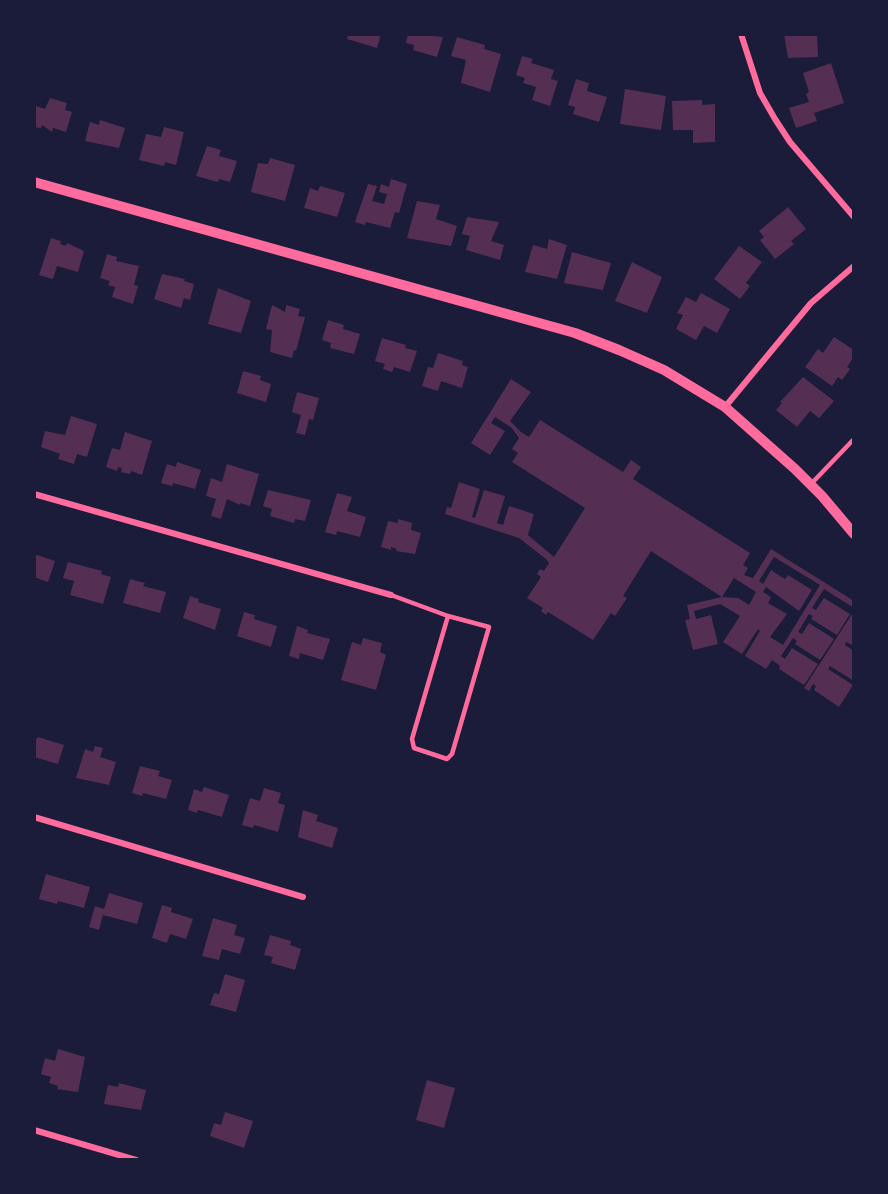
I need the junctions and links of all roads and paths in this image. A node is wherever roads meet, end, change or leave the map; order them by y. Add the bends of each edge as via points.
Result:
1 (741, 34) edge
2 (34, 182) edge
3 (854, 218) edge
4 (854, 266) edge
5 (724, 407) junction
6 (854, 439) edge
7 (811, 484) junction
8 (34, 494) edge
9 (854, 534) edge
10 (391, 596) joint
11 (448, 616) junction
12 (34, 817) edge
13 (303, 897) dead end
14 (34, 1131) edge
15 (136, 1160) edge

1 - 3 street via 760,93 775,120
2 - 5 street via 575,333 664,369
4 - 5 street via 811,303
5 - 7 street
6 - 7 lane
7 - 9 street
8 - 10 street
10 - 11 lane
11 - 11 lane via 412,739 414,748 447,759 452,754 489,627
12 - 13 street
14 - 15 street

